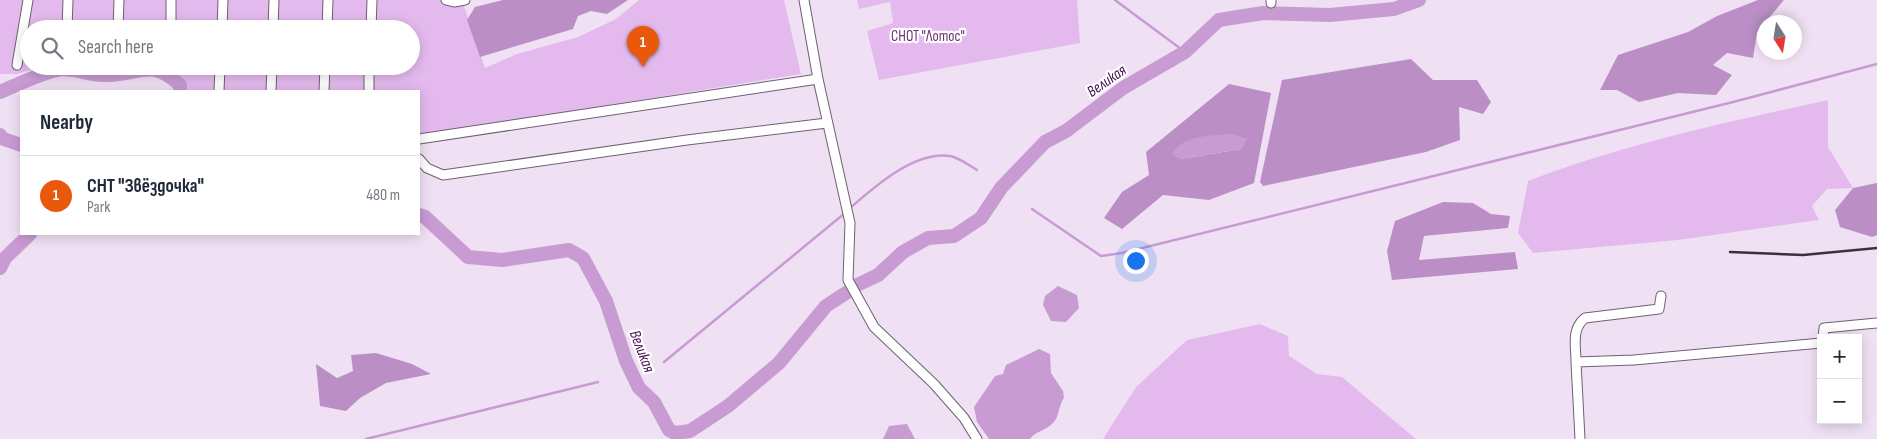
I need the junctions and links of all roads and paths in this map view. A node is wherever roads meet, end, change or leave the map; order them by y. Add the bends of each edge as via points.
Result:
1 (28, 0) edge
2 (68, 0) edge
3 (119, 0) edge
4 (171, 0) edge
5 (223, 0) edge
6 (274, 0) edge
7 (328, 0) edge
8 (372, 0) edge
9 (446, 0) edge
10 (465, 0) edge
11 (804, 0) edge
12 (25, 20) edge
13 (67, 20) edge
14 (118, 20) edge
15 (170, 20) edge
16 (222, 20) edge
17 (273, 20) edge
18 (327, 20) edge
19 (371, 20) edge
20 (20, 47) edge
21 (17, 65) dead end
22 (220, 75) edge
23 (272, 75) edge
24 (325, 75) edge
25 (369, 75) edge
26 (818, 79) junction
27 (219, 90) edge
28 (271, 90) edge
29 (324, 90) edge
30 (368, 90) edge
31 (827, 123) junction
32 (420, 139) edge
33 (420, 159) edge
34 (1660, 296) dead end
35 (1877, 322) edge
36 (1823, 334) edge
37 (1817, 343) edge
38 (1576, 362) junction
39 (977, 439) edge
40 (1580, 439) edge

1 - 12 street
2 - 13 street
3 - 14 street
4 - 15 street
5 - 16 street
6 - 17 street
7 - 18 street
8 - 19 street
9 - 10 street
11 - 26 street
20 - 21 street
22 - 27 street
23 - 28 street
24 - 29 street
25 - 30 street
26 - 31 street
26 - 32 street
31 - 33 street via 442,176 427,168
31 - 39 street via 850,223 848,280 868,319 880,334 934,384 964,418
34 - 38 street via 1660,309 1653,312 1585,318 1578,323 1575,330
35 - 36 street via 1824,328
37 - 38 street
38 - 40 street

